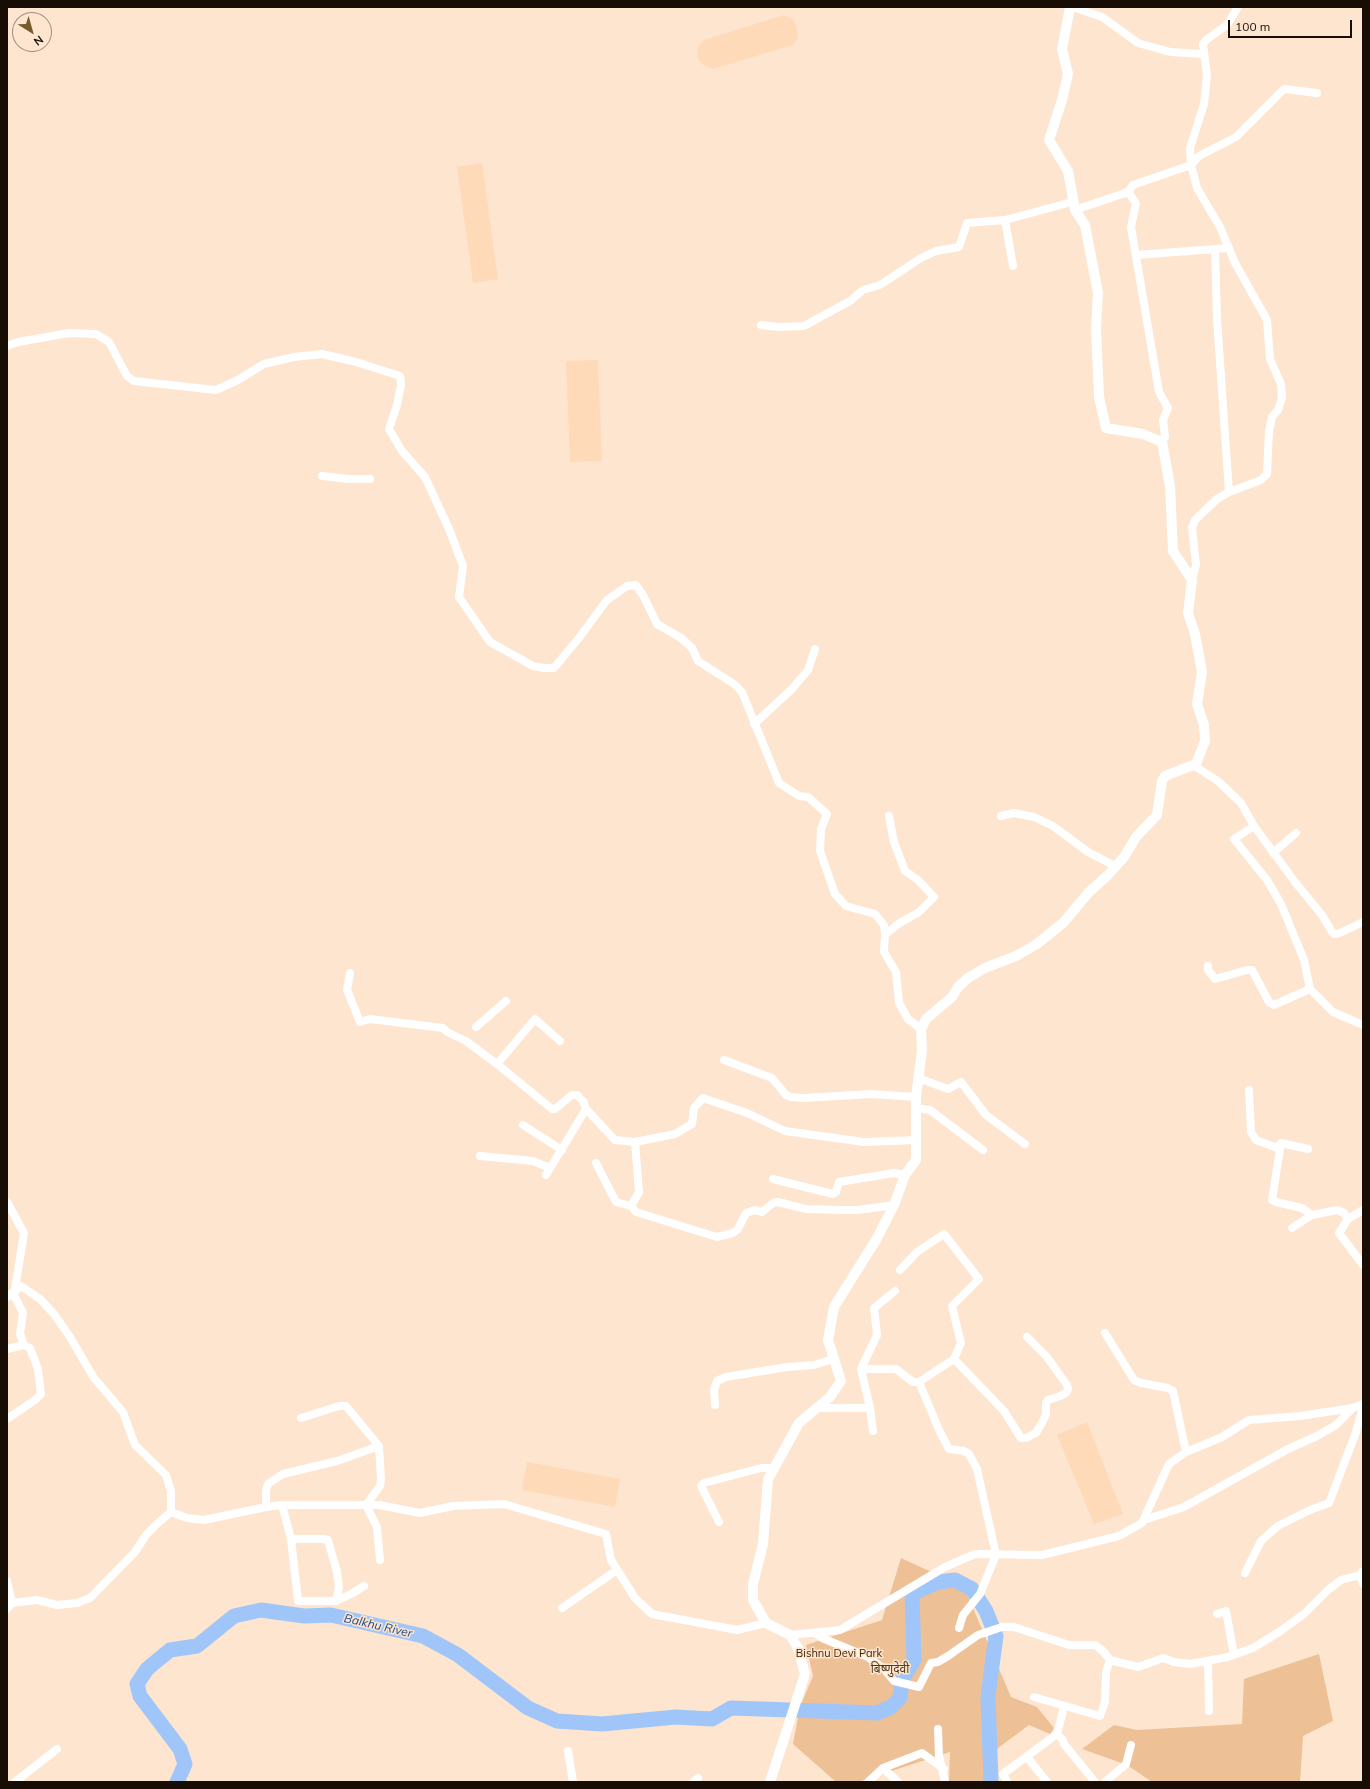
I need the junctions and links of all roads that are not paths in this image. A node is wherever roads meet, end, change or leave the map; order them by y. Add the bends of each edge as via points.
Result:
1 (1070, 7) edge
2 (1074, 7) edge
3 (1238, 7) edge
4 (1203, 54) junction
5 (1318, 93) dead end
6 (1191, 165) junction
7 (1128, 192) junction
8 (1074, 206) junction
9 (1005, 220) junction
10 (1229, 248) junction
11 (1215, 249) junction
12 (1136, 255) junction
13 (1013, 266) dead end
14 (761, 325) dead end
15 (7, 346) edge
16 (1162, 442) junction
17 (322, 476) dead end
18 (370, 479) dead end
19 (1229, 492) junction
20 (1192, 580) junction
21 (815, 649) dead end
22 (754, 724) junction
23 (1196, 764) junction
24 (889, 816) dead end
25 (1001, 816) dead end
26 (1254, 826) junction
27 (1296, 833) dead end
28 (1273, 853) junction
29 (1115, 866) junction
30 (1363, 922) edge
31 (885, 935) junction
32 (1208, 966) dead end
33 (350, 973) dead end
34 (1310, 988) junction
35 (506, 1001) dead end
36 (1363, 1025) edge
37 (476, 1027) dead end
38 (921, 1029) junction
39 (560, 1041) dead end
40 (724, 1060) dead end
41 (497, 1064) junction
42 (918, 1078) junction
43 (1249, 1090) dead end
44 (916, 1097) junction
45 (916, 1108) junction
46 (586, 1109) junction
47 (523, 1126) dead end
48 (917, 1140) junction
49 (635, 1142) junction
50 (1025, 1144) dead end
51 (1280, 1149) junction
52 (1308, 1149) dead end
53 (562, 1150) junction
54 (983, 1150) dead end
55 (480, 1156) dead end
56 (596, 1163) dead end
57 (905, 1175) junction
58 (773, 1178) dead end
59 (7, 1202) edge
60 (894, 1205) junction
61 (631, 1206) junction
62 (1363, 1210) edge
63 (1312, 1215) junction
64 (1348, 1219) junction
65 (1292, 1228) dead end
66 (1363, 1266) edge
67 (900, 1270) dead end
68 (16, 1289) junction
69 (895, 1291) dead end
70 (7, 1298) edge
71 (1105, 1333) dead end
72 (1027, 1337) dead end
73 (24, 1345) junction
74 (7, 1349) edge
75 (833, 1359) junction
76 (954, 1360) junction
77 (861, 1369) junction
78 (919, 1382) junction
79 (1363, 1404) edge
80 (715, 1405) dead end
81 (816, 1408) junction
82 (870, 1408) junction
83 (1354, 1408) junction
84 (1363, 1408) edge
85 (301, 1418) dead end
86 (7, 1419) edge
87 (873, 1431) dead end
88 (379, 1446) junction
89 (1186, 1452) junction
90 (774, 1468) junction
91 (282, 1505) junction
92 (366, 1505) junction
93 (266, 1507) junction
94 (171, 1512) junction
95 (1144, 1520) junction
96 (719, 1522) dead end
97 (292, 1539) junction
98 (996, 1555) junction
99 (380, 1560) dead end
100 (617, 1570) junction
101 (1245, 1573) dead end
102 (1361, 1573) edge
103 (7, 1581) edge
104 (1363, 1584) edge
105 (364, 1586) dead end
106 (336, 1601) junction
107 (10, 1606) edge
108 (562, 1608) dead end
109 (1217, 1614) dead end
110 (766, 1623) junction
111 (959, 1628) dead end
112 (815, 1633) junction
113 (790, 1635) junction
114 (1234, 1655) junction
115 (1110, 1660) junction
116 (1208, 1661) junction
117 (1034, 1697) dead end
118 (1064, 1707) junction
119 (1209, 1712) dead end
120 (938, 1729) dead end
121 (1057, 1734) junction
122 (1131, 1746) dead end
123 (57, 1749) dead end
124 (568, 1751) dead end
125 (1027, 1757) junction
126 (883, 1768) junction
127 (944, 1769) junction
128 (1004, 1780) edge
129 (15, 1782) edge
130 (573, 1782) edge
131 (770, 1782) edge
132 (868, 1782) edge
133 (898, 1782) edge
134 (946, 1782) edge
135 (1047, 1782) edge
136 (1095, 1782) edge
137 (1105, 1782) edge

1 - 8 street via 1062,49 1068,74 1049,140 1068,171
2 - 4 street via 1102,17 1138,43 1170,52
3 - 4 street via 1227,25 1202,44
4 - 6 street via 1208,75 1204,104 1190,148
5 - 6 street via 1284,89 1236,137 1199,156
6 - 7 street via 1133,185
6 - 10 street via 1197,188
7 - 8 street
7 - 12 street via 1136,203 1131,228
8 - 9 street
8 - 16 street via 1085,224 1098,293 1096,328 1099,397 1106,428 1143,434
9 - 13 street
9 - 14 street via 967,223 959,247 921,258 880,285 863,290 850,301 804,326
10 - 11 street
10 - 19 street via 1267,320 1270,359 1281,384 1282,398 1278,410 1272,417 1269,431 1268,474 1261,480
11 - 12 street
11 - 19 street via 1217,319
12 - 16 street via 1159,392 1168,408 1163,420 1165,437
15 - 22 street via 69,333 96,334 109,342 127,376 134,381 216,390 264,364 322,354 400,376 397,405 389,429 402,450 426,477 450,529 462,566 459,597 490,642 533,666 554,668 607,600 627,586 636,585 658,624 681,638 692,648 698,660 742,692
16 - 20 street via 1170,486 1173,550
17 - 18 street
19 - 20 street via 1195,520 1192,528 1196,565
20 - 23 street via 1188,613 1202,672 1197,704 1204,725 1205,741
21 - 22 street via 808,670 792,689
22 - 31 street via 778,783 799,796 808,797 827,814 820,829 820,852 835,894 846,906 875,914 884,924
23 - 26 street via 1193,765 1218,781 1241,803
23 - 29 street via 1165,776 1157,815 1136,837
24 - 31 street via 894,842 905,871 918,880 934,898 919,912
25 - 29 street via 1014,812 1053,826 1088,852
26 - 28 street
26 - 34 street via 1234,839 1267,880 1281,904 1304,960
27 - 28 street
28 - 30 street via 1334,934 1340,934
29 - 38 street via 1045,939 1016,956 985,968 968,978 952,997 926,1019
31 - 38 street via 884,952 896,972 899,1003 908,1019
32 - 34 street via 1215,979 1252,970 1269,1002 1274,1005
33 - 41 street via 347,990 360,1022 370,1019 437,1026
34 - 36 street via 1333,1012
35 - 37 street
38 - 42 street via 922,1050
39 - 41 street via 535,1019
40 - 44 street via 772,1078 786,1095 791,1096 803,1098 871,1094
41 - 46 street via 552,1109 575,1094 583,1101
42 - 44 street
42 - 50 street via 948,1089 961,1082 986,1115
43 - 51 street via 1253,1137
44 - 45 street
45 - 48 street
45 - 54 street via 930,1110
46 - 49 street via 615,1140
46 - 53 street
47 - 53 street
48 - 49 street via 864,1142 786,1131 747,1113 703,1098 694,1108 692,1124 674,1134
48 - 57 street via 916,1160
49 - 61 street via 639,1192
51 - 52 street via 1281,1143
51 - 63 street via 1272,1200 1302,1208
53 - 55 street via 548,1171 533,1161
56 - 61 street via 616,1202
57 - 58 street via 894,1173 839,1182 833,1194
57 - 60 street
59 - 68 street via 24,1233
60 - 61 street via 843,1210 806,1209 778,1202 762,1212 755,1210 746,1214 733,1233 717,1237 636,1212
60 - 75 street via 876,1240 834,1307 828,1340
62 - 64 street
63 - 64 street via 1337,1210 1344,1213
63 - 65 street
64 - 66 street via 1339,1233
67 - 76 street via 917,1252 944,1234 980,1279 952,1306 961,1343
68 - 70 street
68 - 73 street via 16,1302 23,1313 20,1334
68 - 94 street via 21,1286 40,1299 54,1314 94,1378 123,1412 135,1445 166,1474 171,1491
69 - 77 street via 874,1308 876,1335
71 - 89 street via 1134,1380 1173,1391
72 - 76 street via 1047,1357 1068,1385 1068,1389 1066,1393 1048,1400 1043,1421 1036,1433 1026,1438 1021,1438 1004,1412
73 - 74 street
73 - 86 street via 30,1348 38,1369 41,1394
75 - 80 street via 814,1365 726,1377 717,1381 714,1390
75 - 81 street via 842,1381 830,1398
76 - 78 street
77 - 78 street via 896,1369 913,1382
77 - 82 street
78 - 98 street via 949,1449 969,1454 977,1469
79 - 83 street
81 - 82 street
81 - 90 street via 800,1423
82 - 87 street
83 - 89 street via 1248,1420 1222,1437
83 - 95 street via 1336,1425 1184,1507
84 - 101 street via 1329,1503 1278,1526 1261,1541
85 - 88 street via 346,1406
88 - 92 street via 380,1486
88 - 93 street via 337,1461 283,1474 268,1484
89 - 95 street via 1169,1464
90 - 96 street via 761,1468 704,1483 701,1486
90 - 110 street via 768,1479 763,1544 753,1584 753,1600
91 - 92 street
91 - 93 street
91 - 97 street
92 - 99 street via 377,1527
92 - 100 street via 420,1512 452,1506 504,1504 606,1534 611,1560
93 - 94 street via 204,1520 187,1518
94 - 107 street via 146,1535 135,1552 90,1598 77,1603 56,1605 37,1600
95 - 98 street via 1119,1536 1042,1555
97 - 106 street via 328,1540 338,1572 339,1587
97 - 106 street via 298,1601
98 - 111 street via 980,1594 963,1615
98 - 112 street via 975,1554 945,1567 840,1630
100 - 108 street
100 - 110 street via 635,1598 652,1614 737,1630
102 - 104 street
102 - 114 street via 1341,1580 1304,1614 1279,1632 1253,1648
103 - 107 street
105 - 106 street
109 - 114 street via 1226,1612
110 - 113 street
112 - 113 street
112 - 115 street via 868,1657 884,1669 894,1681 919,1686 931,1663 938,1662 978,1635 996,1628 1014,1627 1069,1644 1095,1646
113 - 131 street via 798,1648 805,1674
114 - 116 street
115 - 116 street via 1138,1667 1163,1658 1190,1664
115 - 118 street via 1106,1672 1105,1702 1100,1716
116 - 119 street
117 - 118 street
118 - 121 street
120 - 127 street via 939,1756
121 - 125 street
121 - 136 street
122 - 137 street via 1126,1764
123 - 129 street
124 - 130 street
125 - 128 street via 1003,1774
125 - 135 street
126 - 127 street via 922,1753
126 - 132 street
126 - 133 street
127 - 134 street

